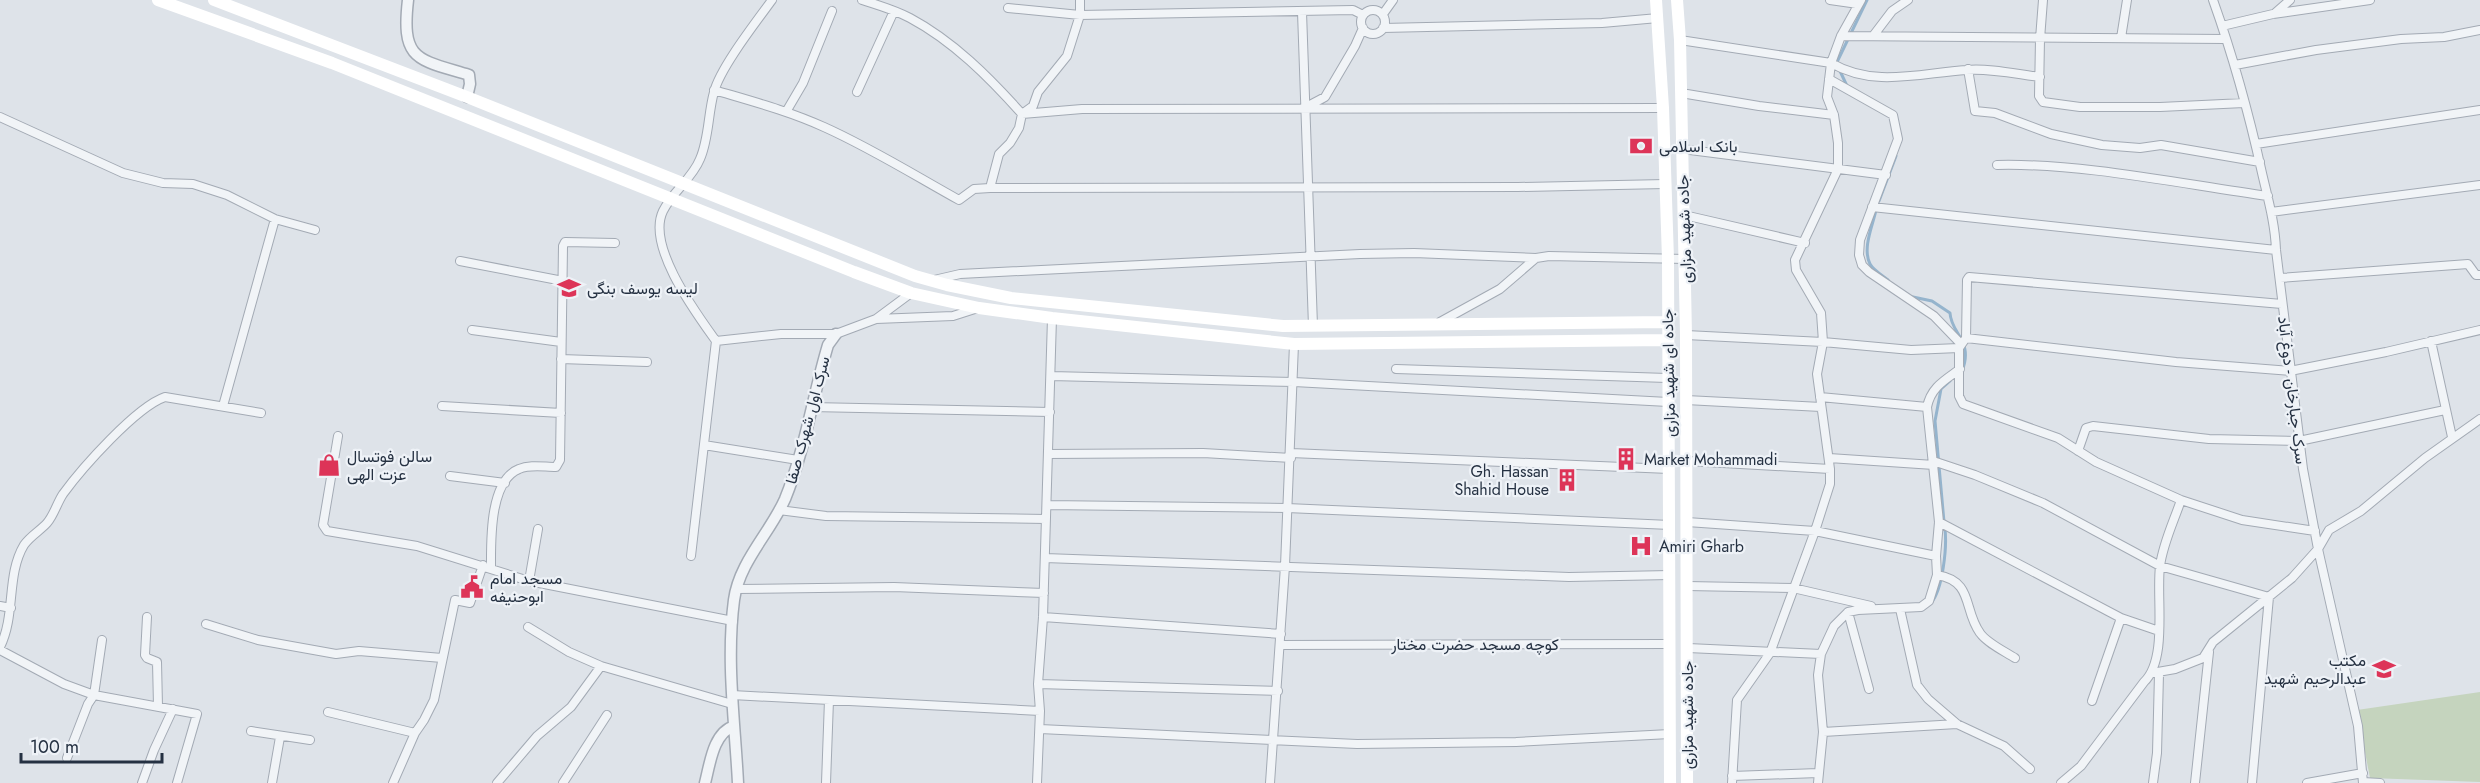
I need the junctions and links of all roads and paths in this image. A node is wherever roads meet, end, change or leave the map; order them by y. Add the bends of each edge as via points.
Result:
1 (158, 0) edge
2 (214, 0) edge
3 (408, 0) edge
4 (772, 0) edge
5 (862, 0) edge
6 (1080, 0) edge
7 (1393, 0) edge
8 (1656, 0) edge
9 (1677, 0) edge
10 (1830, 0) edge
11 (1908, 0) edge
12 (2043, 0) edge
13 (2127, 0) edge
14 (2213, 0) edge
15 (2290, 0) edge
16 (2370, 0) edge
17 (1860, 2) edge
18 (1008, 8) dead end
19 (832, 11) dead end
20 (894, 11) junction
21 (1302, 12) junction
22 (1383, 14) junction
23 (2273, 14) junction
24 (1080, 15) junction
25 (1363, 15) junction
26 (1658, 18) junction
27 (2222, 26) junction
28 (1363, 28) junction
29 (1383, 28) junction
30 (2480, 30) edge
31 (1841, 36) junction
32 (1873, 36) junction
33 (2121, 38) junction
34 (2040, 39) junction
35 (2225, 39) junction
36 (1680, 40) junction
37 (1831, 63) junction
38 (2235, 65) junction
39 (1968, 69) junction
40 (2040, 77) junction
41 (1829, 79) junction
42 (714, 90) junction
43 (858, 92) dead end
44 (1681, 93) junction
45 (467, 97) junction
46 (2244, 103) junction
47 (1305, 108) junction
48 (1663, 108) junction
49 (2480, 110) edge
50 (786, 112) junction
51 (1022, 114) junction
52 (1834, 115) junction
53 (0, 117) edge
54 (2256, 144) junction
55 (1682, 149) junction
56 (2260, 162) junction
57 (1997, 165) dead end
58 (1838, 170) junction
59 (1886, 175) junction
60 (685, 184) junction
61 (1665, 184) junction
62 (2480, 185) edge
63 (1310, 187) junction
64 (990, 188) junction
65 (2268, 196) junction
66 (669, 199) junction
67 (1872, 207) junction
68 (2271, 212) junction
69 (1684, 215) junction
70 (275, 219) junction
71 (315, 230) dead end
72 (615, 243) dead end
73 (1805, 243) junction
74 (2276, 250) junction
75 (1311, 257) junction
76 (1536, 258) junction
77 (1668, 259) junction
78 (1685, 259) junction
79 (460, 261) dead end
80 (2480, 275) edge
81 (2280, 278) junction
82 (932, 280) junction
83 (562, 281) junction
84 (947, 285) junction
85 (911, 293) junction
86 (941, 301) junction
87 (2282, 304) junction
88 (979, 308) junction
89 (1052, 318) junction
90 (876, 319) junction
91 (1667, 322) junction
92 (1434, 325) junction
93 (1313, 326) junction
94 (472, 330) dead end
95 (2480, 330) edge
96 (836, 334) junction
97 (1686, 335) junction
98 (1667, 340) junction
99 (716, 341) junction
100 (2431, 341) junction
101 (561, 342) junction
102 (1823, 342) junction
103 (1962, 343) junction
104 (1294, 344) junction
105 (561, 359) junction
106 (647, 362) dead end
107 (1396, 369) dead end
108 (1960, 369) junction
109 (2290, 371) junction
110 (1051, 376) junction
111 (1668, 378) junction
112 (1294, 382) junction
113 (1820, 396) junction
114 (1686, 400) junction
115 (1668, 402) junction
116 (224, 406) junction
117 (442, 406) dead end
118 (811, 407) junction
119 (1821, 407) junction
120 (1928, 407) junction
121 (2445, 410) junction
122 (1050, 412) junction
123 (261, 413) dead end
124 (561, 413) junction
125 (2480, 419) edge
126 (338, 436) dead end
127 (2452, 437) junction
128 (2299, 441) junction
129 (704, 446) junction
130 (2078, 451) junction
131 (1048, 454) junction
132 (1291, 456) junction
133 (1829, 458) junction
134 (798, 460) junction
135 (1687, 461) junction
136 (1933, 463) junction
137 (1669, 469) junction
138 (1830, 469) junction
139 (450, 476) dead end
140 (505, 483) junction
141 (2181, 500) junction
142 (1047, 505) junction
143 (1287, 508) junction
144 (779, 510) junction
145 (1046, 519) junction
146 (1687, 522) junction
147 (1939, 522) junction
148 (1670, 525) junction
149 (538, 530) dead end
150 (1815, 531) junction
151 (2315, 531) junction
152 (2318, 549) junction
153 (691, 556) dead end
154 (1936, 556) junction
155 (1045, 558) junction
156 (1285, 566) junction
157 (2160, 566) junction
158 (487, 567) junction
159 (1670, 575) junction
160 (1937, 575) junction
161 (529, 581) junction
162 (1688, 586) junction
163 (1793, 588) junction
164 (737, 589) junction
165 (1044, 592) junction
166 (2269, 597) junction
167 (0, 606) edge
168 (11, 608) junction
169 (1879, 608) junction
170 (1900, 609) junction
171 (1848, 612) junction
172 (1043, 616) junction
173 (147, 617) dead end
174 (2121, 618) junction
175 (733, 621) junction
176 (206, 624) dead end
177 (528, 627) dead end
178 (2159, 631) junction
179 (1281, 634) junction
180 (102, 640) dead end
181 (1670, 644) junction
182 (1281, 645) junction
183 (1688, 648) junction
184 (0, 649) edge
185 (2209, 652) junction
186 (1770, 653) junction
187 (1821, 654) junction
188 (442, 658) junction
189 (2015, 658) dead end
190 (602, 666) junction
191 (2156, 673) junction
192 (1038, 684) junction
193 (1869, 688) dead end
194 (1278, 691) junction
195 (94, 695) junction
196 (732, 699) junction
197 (829, 700) junction
198 (2092, 701) dead end
199 (158, 706) junction
200 (173, 709) junction
201 (1040, 711) junction
202 (328, 712) dead end
203 (608, 716) dead end
204 (1957, 724) junction
205 (734, 726) junction
206 (1040, 729) junction
207 (251, 731) dead end
208 (1823, 732) junction
209 (415, 733) junction
210 (1670, 734) junction
211 (280, 737) junction
212 (310, 740) dead end
213 (1272, 742) junction
214 (67, 758) dead end
215 (2030, 769) dead end
216 (1818, 772) junction
217 (1732, 779) edge
218 (2363, 780) edge
219 (142, 783) edge
220 (177, 783) edge
221 (272, 783) edge
222 (393, 783) edge
223 (497, 783) edge
224 (562, 783) edge
225 (705, 783) edge
226 (738, 783) edge
227 (826, 783) edge
228 (1037, 783) edge
229 (1270, 783) edge
230 (1670, 783) edge
231 (1687, 783) edge
232 (1818, 783) edge
233 (2061, 783) edge
234 (2153, 783) edge
235 (2195, 783) edge
236 (2252, 783) edge
237 (2307, 783) edge
238 (2380, 783) edge

1 - 66 main road via 332,63
2 - 45 main road
3 - 45 street via 407,42 415,54 430,63 469,75
4 - 42 street
5 - 20 street
6 - 24 street
7 - 22 street
8 - 26 main road, جاده ای شهید مزاری
9 - 36 main road, جاده شهید مزاری
10 - 17 street
11 - 32 street via 1892,12
12 - 34 street
13 - 33 street
14 - 27 street, سرک جبارخان - دوغ آباد
15 - 23 street
16 - 23 street
17 - 31 street
18 - 24 street
19 - 50 street via 803,83
20 - 43 street
20 - 51 street via 939,36 990,78
21 - 24 street
21 - 25 street via 1353,10
21 - 47 street
22 - 25 street via 1370,11
22 - 29 street
23 - 27 street
24 - 51 street via 1068,56 1038,92 1033,106
25 - 28 street
26 - 29 street via 1591,24
26 - 48 main road, جاده ای شهید مزاری
27 - 35 street, سرک جبارخان - دوغ آباد
28 - 29 street via 1374,34
28 - 47 street via 1325,97
30 - 38 street via 2316,50
31 - 32 street
31 - 37 street
32 - 34 street
33 - 34 street
33 - 35 street
34 - 40 street
35 - 38 street, سرک جبارخان - دوغ آباد
36 - 37 street
36 - 44 main road, جاده شهید مزاری
37 - 39 street via 1847,72 1876,77 1924,76
37 - 41 street
38 - 46 street, سرک جبارخان - دوغ آباد
39 - 40 street
39 - 56 street via 1976,111 1995,113 2051,134 2102,145 2162,145
40 - 46 street via 2039,96 2043,102 2059,105 2160,107
41 - 52 street via 1827,97
41 - 59 street via 1893,115 1898,140
42 - 50 street
42 - 60 street via 701,158
44 - 52 street
44 - 55 main road, جاده شهید مزاری
45 - 60 main road
46 - 54 street, سرک جبارخان - دوغ آباد
47 - 48 street
47 - 51 street via 1082,109
47 - 63 street
48 - 61 main road, جاده ای شهید مزاری
49 - 54 street
50 - 64 street via 869,149 959,200 974,189
51 - 64 street via 1019,128 999,154
52 - 58 street
53 - 70 street via 123,173 163,183 193,184 227,195
54 - 56 street, سرک جبارخان - دوغ آباد
55 - 58 street
55 - 69 main road, جاده شهید مزاری
56 - 65 street, سرک جبارخان - دوغ آباد
57 - 65 street via 2082,170
58 - 59 street
58 - 73 street
59 - 67 street
60 - 66 street
60 - 82 main road
61 - 63 street
61 - 77 main road, جاده ای شهید مزاری
62 - 68 street
63 - 64 street
63 - 75 street
65 - 68 street, سرک جبارخان - دوغ آباد
66 - 85 main road
66 - 99 street via 661,214 660,233 668,264
67 - 74 street
67 - 103 street via 1860,240 1862,265 1934,316
68 - 74 street, سرک جبارخان - دوغ آباد
69 - 73 street
69 - 78 main road, جاده شهید مزاری
70 - 71 street
70 - 116 street
72 - 83 street via 565,242
73 - 102 street via 1795,260 1796,270 1821,313
74 - 81 street, سرک جبارخان - دوغ آباد
75 - 76 street via 1414,254
75 - 82 street via 960,274
75 - 93 street
76 - 77 street
76 - 92 street via 1500,289
77 - 78 street
77 - 91 main road, جاده ای شهید مزاری
78 - 97 main road, جاده شهید مزاری
79 - 83 street
80 - 81 street via 2468,264
81 - 87 street, سرک جبارخان - دوغ آباد
82 - 84 main road
83 - 101 street
84 - 86 main road
84 - 93 main road via 1011,298
85 - 86 main road
85 - 90 street
86 - 88 main road
87 - 103 street via 1970,277
87 - 109 street, سرک جبارخان - دوغ آباد
88 - 89 main road
88 - 90 street via 953,316
89 - 104 main road
89 - 110 street
90 - 96 street
91 - 92 main road
91 - 98 main road, جاده ای شهید مزاری
92 - 93 main road
94 - 101 street
95 - 100 street
96 - 99 street via 780,334
96 - 118 street, سرک اول شهرک صفا via 828,345
97 - 102 street
97 - 114 main road, جاده شهید مزاری
98 - 104 main road
98 - 111 main road, جاده ای شهید مزاری
99 - 129 street
100 - 109 street
100 - 121 street
101 - 105 street
102 - 103 street via 1911,350
102 - 113 street via 1817,374
103 - 108 street
103 - 109 street
104 - 112 street
105 - 106 street
105 - 124 street
107 - 111 street
108 - 120 street via 1934,388
108 - 130 street via 1959,396 1963,404 2058,438
109 - 128 street, سرک جبارخان - دوغ آباد
110 - 112 street
110 - 122 street
111 - 115 main road, جاده ای شهید مزاری
112 - 115 street
112 - 132 street
113 - 119 street
113 - 120 street
114 - 119 street
114 - 135 main road, جاده شهید مزاری
115 - 137 main road, جاده ای شهید مزاری
116 - 123 street
116 - 168 street via 165,397 142,410 68,488 48,522 24,545 14,574
117 - 124 street
118 - 122 street
118 - 134 street, سرک اول شهرک صفا
119 - 133 street
120 - 136 street
121 - 127 street
121 - 128 street
122 - 131 street
124 - 140 street via 560,460 556,467 516,469
125 - 127 street
126 - 158 street via 323,525 327,531 417,546
127 - 152 street via 2361,511 2329,530
128 - 130 street via 2209,439 2099,425 2086,428
128 - 151 street, سرک جبارخان - دوغ آباد
129 - 134 street
129 - 153 street
130 - 141 street
131 - 132 street
131 - 142 street
132 - 137 street
132 - 143 street
133 - 136 street
133 - 138 street
134 - 144 street, سرک اول شهرک صفا
135 - 138 street
135 - 146 main road, جاده شهید مزاری
136 - 147 street
136 - 157 street via 1975,475 2043,503
137 - 148 main road, جاده ای شهید مزاری
138 - 150 street via 1830,484
139 - 140 street
140 - 158 street via 492,517
141 - 151 street via 2242,520
141 - 157 street
142 - 143 street
142 - 145 street
143 - 148 street
143 - 156 street
144 - 145 street via 826,516
144 - 164 street, سرک اول شهرک صفا via 749,560
145 - 155 street
146 - 150 street
146 - 162 main road, جاده شهید مزاری
147 - 154 street
147 - 174 street
148 - 159 main road, جاده ای شهید مزاری
149 - 161 street
150 - 154 street
150 - 163 street
151 - 152 street, سرک جبارخان - دوغ آباد
152 - 166 street
152 - 218 street, سرک جبارخان - دوغ آباد via 2358,726
154 - 160 street
155 - 156 street
155 - 165 street
156 - 159 street via 1569,577
156 - 179 street
157 - 166 street
157 - 178 street
158 - 161 street
158 - 188 street via 470,603 455,600
159 - 181 main road, جاده ای شهید مزاری
160 - 170 street via 1929,601 1921,607
160 - 189 street via 1956,582 1965,592 1980,633
161 - 175 street
162 - 163 street
162 - 183 main road, جاده شهید مزاری
163 - 169 street
163 - 186 street
164 - 165 street via 894,587
164 - 175 street, سرک اول شهرک صفا
165 - 172 street
166 - 185 street via 2213,642
166 - 236 street
167 - 168 street
168 - 184 street via 8,632
169 - 170 street
169 - 171 street
170 - 204 street via 1917,685
171 - 187 street via 1834,626
171 - 193 street
172 - 179 street
172 - 192 street
173 - 199 street via 145,655 157,662
174 - 178 street
174 - 198 street
175 - 196 street, سرک اول شهرک صفا
176 - 188 street via 258,640 336,654 359,651
177 - 190 street via 569,652
178 - 191 street
179 - 182 street
180 - 195 street
181 - 182 street, کوچه مسجد حضرت مختار
181 - 210 main road, جاده ای شهید مزاری
182 - 194 street
183 - 186 street
183 - 231 main road, جاده شهید مزاری
184 - 195 street via 64,684
185 - 191 street via 2203,658
185 - 235 street
186 - 187 street
186 - 217 street via 1737,700
187 - 208 street via 1818,675
188 - 209 street via 434,700
190 - 196 street
190 - 223 street via 571,707 537,736
191 - 233 street via 2144,682 2081,766
191 - 234 street via 2157,753
192 - 194 street
192 - 201 street
194 - 213 street
195 - 199 street
195 - 214 street
196 - 197 street
196 - 205 street, سرک اول شهرک صفا
197 - 201 street
197 - 227 street
199 - 200 street
200 - 219 street
200 - 220 street via 197,716
201 - 206 street
202 - 209 street
203 - 224 street
204 - 208 street
204 - 215 street via 2004,746
205 - 225 street via 718,739
205 - 226 street, سرک اول شهرک صفا
206 - 213 street
206 - 228 street
207 - 211 street
208 - 216 street
209 - 222 street
210 - 213 street via 1504,742
210 - 230 main road, جاده ای شهید مزاری
211 - 212 street
211 - 221 street
213 - 229 street
216 - 217 street
216 - 232 street
218 - 237 street
218 - 238 street

